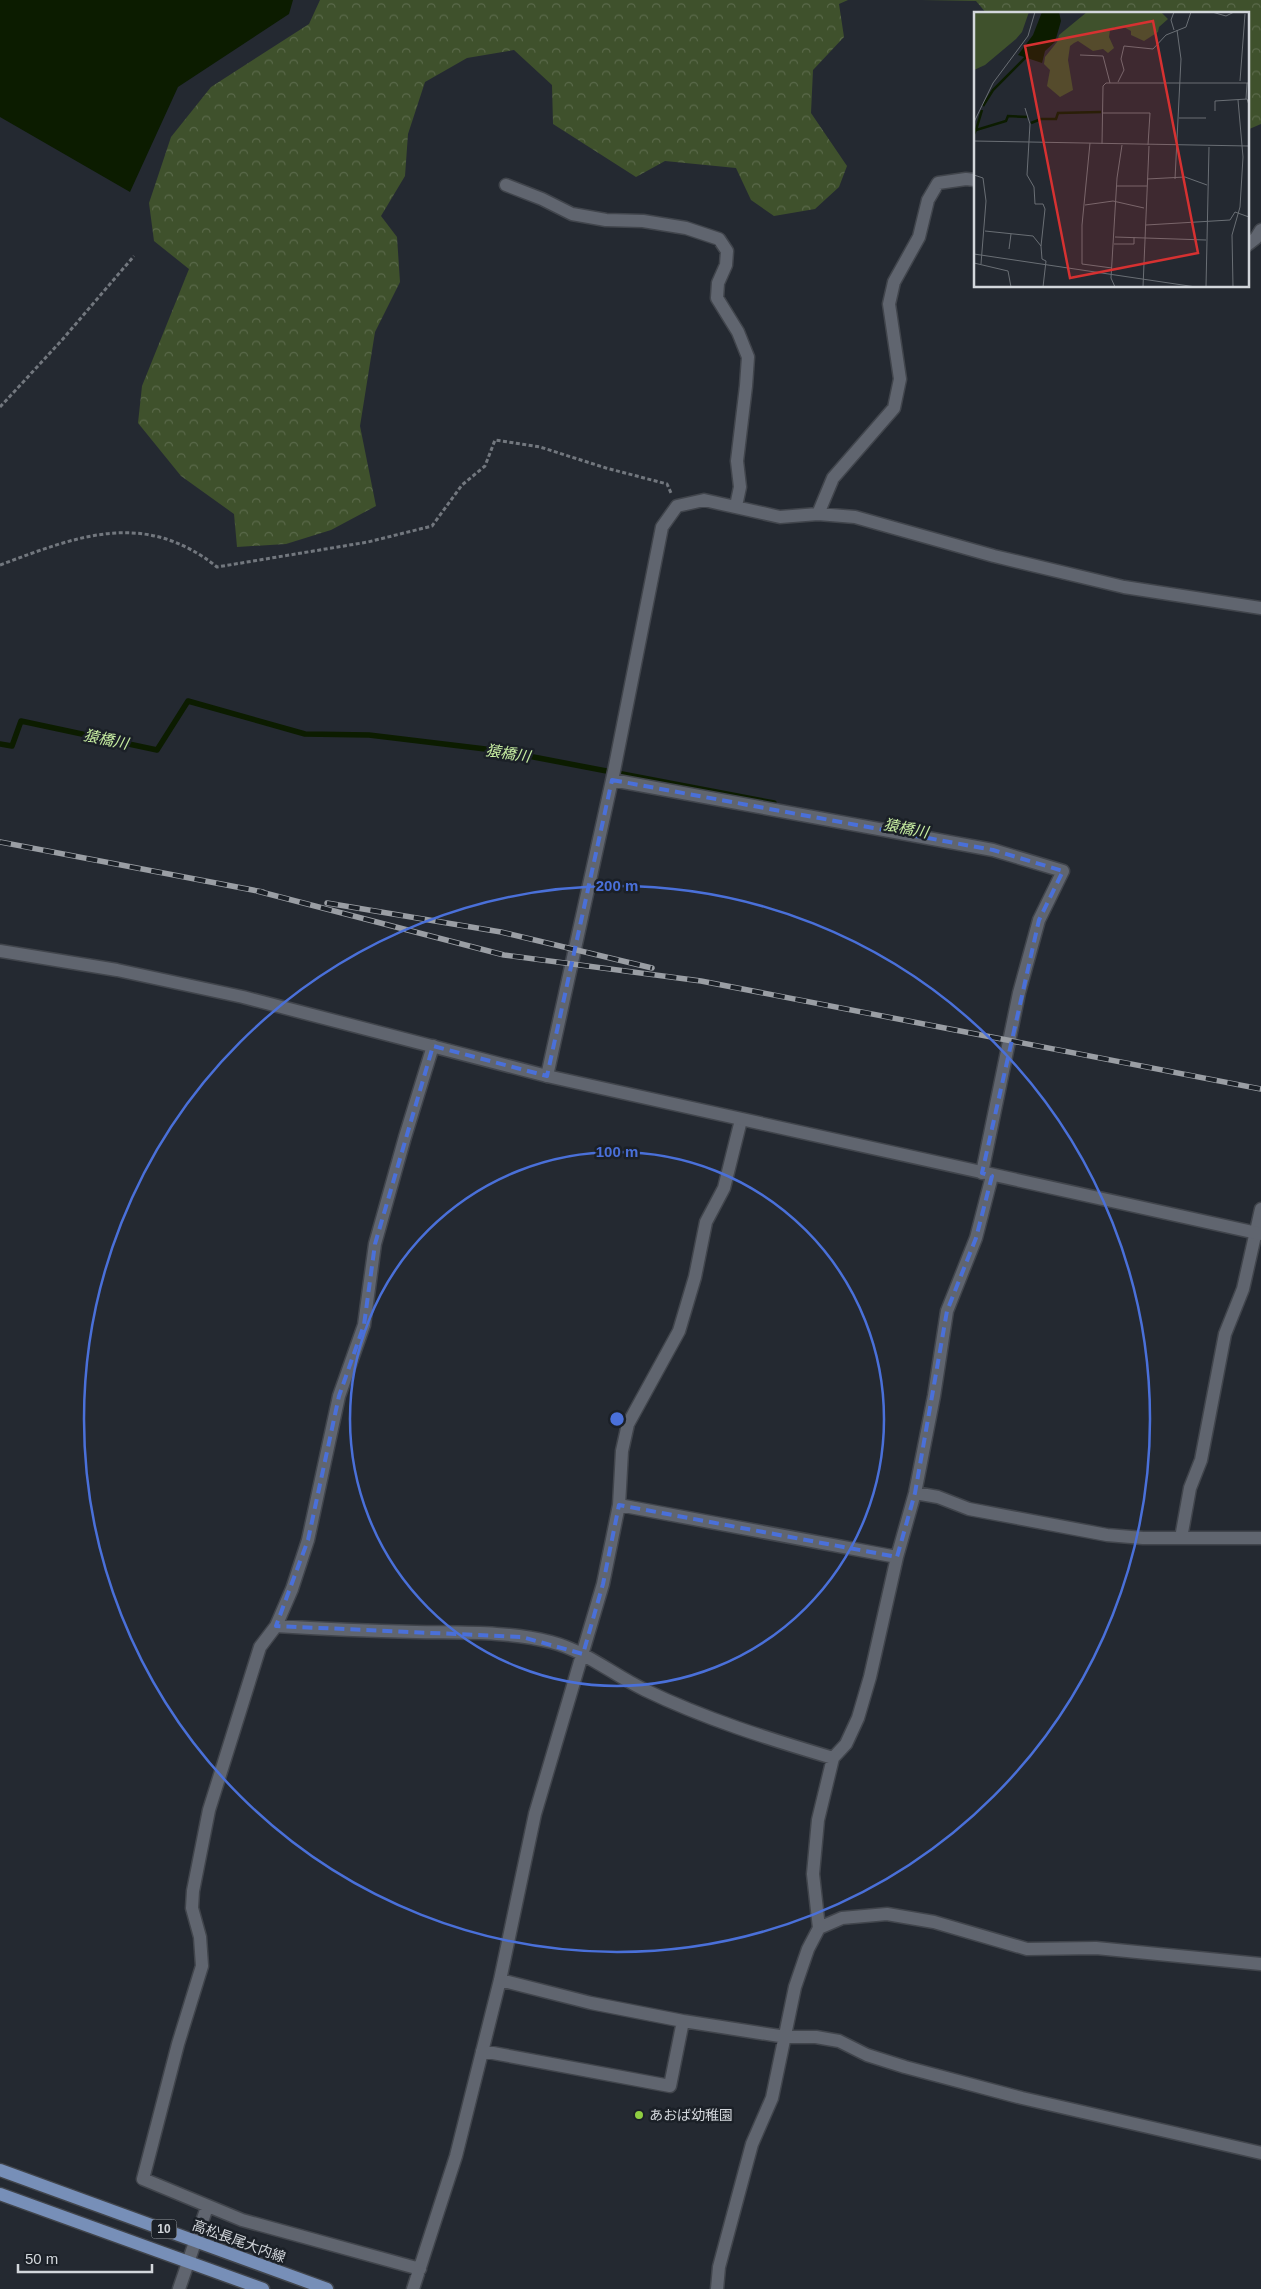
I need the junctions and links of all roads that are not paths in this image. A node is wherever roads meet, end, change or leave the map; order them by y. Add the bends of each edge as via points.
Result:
1 (974, 180) edge
2 (506, 185) dead end
3 (1261, 230) edge
4 (1248, 243) edge
5 (736, 506) junction
6 (818, 514) junction
7 (1261, 608) edge
8 (613, 776) junction
9 (0, 951) edge
10 (433, 1046) junction
11 (547, 1076) junction
12 (741, 1120) junction
13 (987, 1175) junction
14 (1261, 1208) edge
15 (1259, 1233) edge
16 (915, 1493) junction
17 (619, 1505) junction
18 (1181, 1538) junction
19 (1261, 1538) edge
20 (897, 1557) junction
21 (276, 1626) junction
22 (582, 1654) junction
23 (833, 1758) junction
24 (819, 1928) junction
25 (1261, 1964) edge
26 (500, 1980) junction
27 (683, 2021) junction
28 (786, 2037) junction
29 (482, 2051) junction
30 (1261, 2153) edge
31 (0, 2170) edge
32 (0, 2194) edge
33 (207, 2207) junction
34 (197, 2241) junction
35 (189, 2262) junction
36 (420, 2269) junction
37 (180, 2289) edge
38 (263, 2289) edge
39 (327, 2289) edge
40 (413, 2289) edge
41 (717, 2289) edge

1 - 6 street via 938,183 928,200 919,237 894,282 889,304 900,379 894,408 834,478
2 - 5 street via 572,214 686,228 719,239 727,251 717,298 738,332 748,357 737,460 740,487
3 - 4 street
5 - 6 street via 780,517
5 - 8 street via 704,500 677,506 662,527
6 - 7 street via 855,517 994,556 1124,587
8 - 11 street
8 - 13 street via 993,850 1063,870 1039,920 1024,975
9 - 10 street via 117,970 233,995
10 - 11 street
10 - 21 street via 375,1244 364,1325 339,1396 308,1540
11 - 12 street
12 - 13 street
12 - 17 street via 724,1188 706,1222 695,1277 679,1331 628,1424 622,1451
13 - 15 street
13 - 16 street via 976,1238 947,1311
14 - 15 street
15 - 18 street via 1243,1289 1225,1334 1201,1460 1190,1488
16 - 18 street via 938,1497 969,1509 1108,1535
16 - 20 street
17 - 20 street
17 - 22 street via 603,1584
18 - 19 street
20 - 23 street via 858,1718 846,1744
21 - 22 street via 522,1636 552,1642
21 - 33 street via 260,1647 209,1810 192,1908 200,1937 202,1966 143,2179
22 - 23 street via 643,1690 682,1707 747,1732
22 - 26 street via 535,1814
23 - 24 street via 818,1820 813,1874
24 - 25 street via 842,1918 888,1914 934,1922 1027,1949 1096,1948
24 - 28 street via 808,1949 796,1987
26 - 27 street via 591,2004
26 - 29 street
27 - 28 street
27 - 29 street via 670,2086
28 - 30 street via 839,2042 905,2068
28 - 41 street via 772,2098 750,2153 719,2267
29 - 36 street via 456,2156
31 - 34 main road, 高松長尾大内線 / 10
32 - 35 main road, 10
33 - 34 street
33 - 36 street via 265,2227
34 - 35 street
34 - 39 main road, 高松長尾大内線 / 10
35 - 37 street
35 - 38 main road, 10
36 - 40 street

